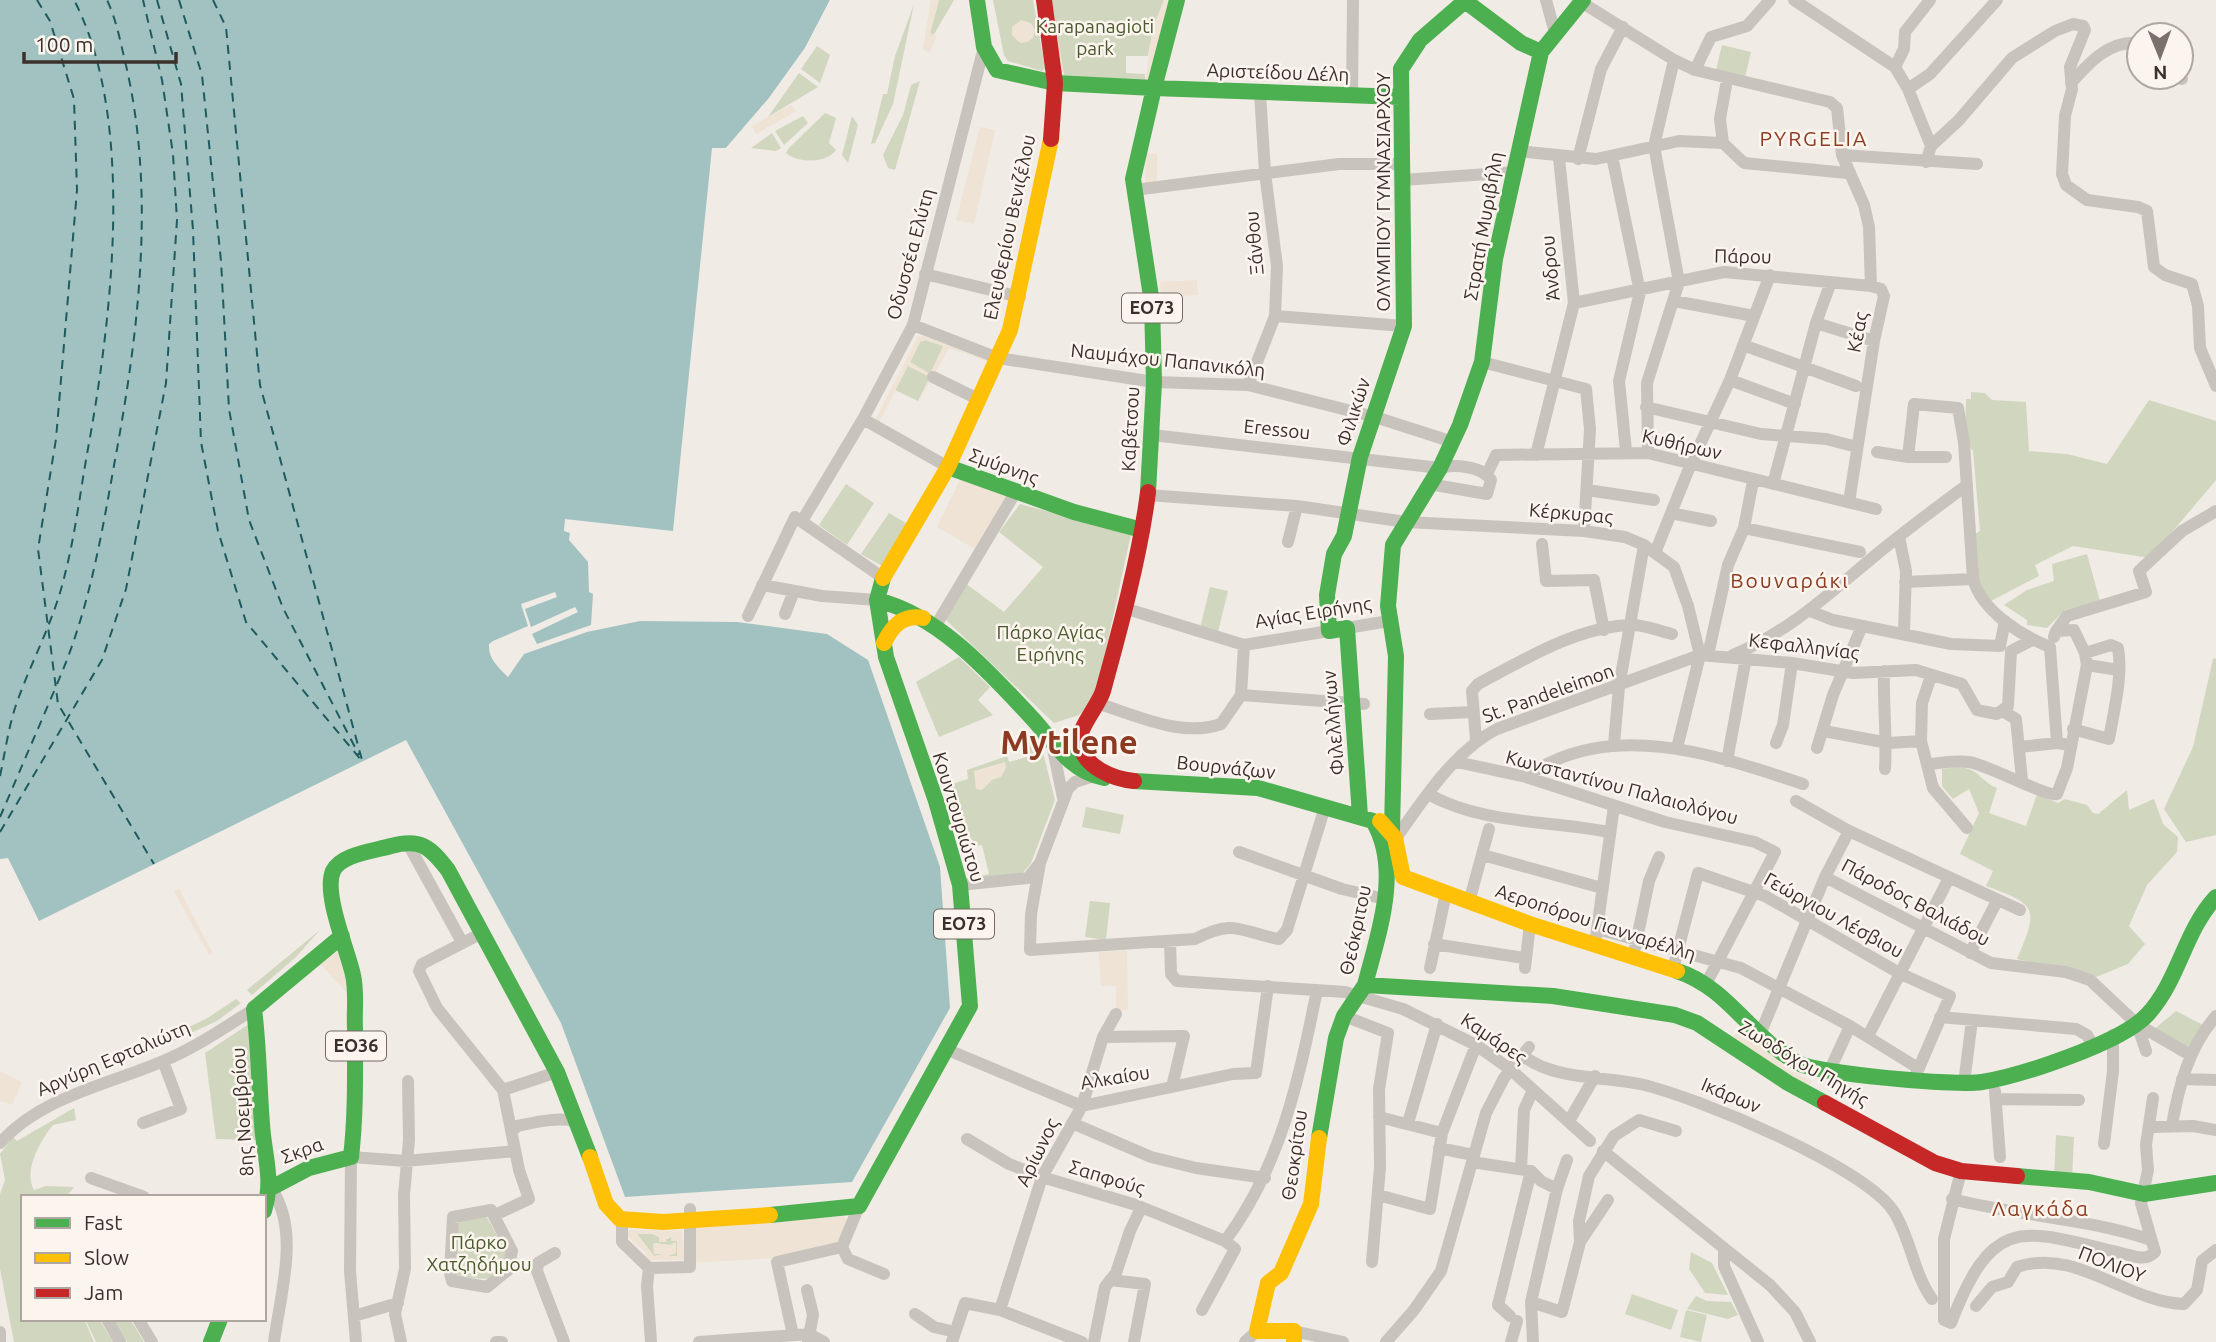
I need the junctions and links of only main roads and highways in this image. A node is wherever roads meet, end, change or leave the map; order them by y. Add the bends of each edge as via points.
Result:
1 (976, 0) edge
2 (1044, 0) edge
3 (1177, 0) edge
4 (1465, 0) edge
5 (1582, 1) edge
6 (1541, 52) junction
7 (1055, 83) junction
8 (1154, 88) junction
9 (1400, 97) junction
10 (1404, 326) joint
11 (948, 467) junction
12 (1142, 530) junction
13 (877, 600) junction
14 (929, 623) junction
15 (1347, 628) joint
16 (1329, 631) joint
17 (884, 643) junction
18 (1084, 728) junction
19 (1050, 740) junction
20 (1090, 770) junction
21 (1364, 817) junction
22 (1394, 834) junction
23 (1392, 859) junction
24 (1392, 887) junction
25 (2216, 897) edge
26 (342, 936) junction
27 (1362, 990) junction
28 (254, 1009) joint
29 (1344, 1016) joint
30 (600, 1183) junction
31 (2216, 1183) edge
32 (868, 1192) junction
33 (266, 1195) edge
34 (266, 1200) edge
35 (690, 1214) junction
36 (219, 1321) edge
37 (1251, 1336) edge
38 (1294, 1336) edge
39 (211, 1342) edge

1 - 7 main road via 992,65 1003,73
2 - 7 main road, Ελευθερίου Βενιζέλου / ΕΟ73
3 - 8 main road, Καβέτσου
4 - 6 main road via 1493,24
4 - 9 main road, ΟΛΥΜΠΙΟΥ ΓΥΜΝΑΣΙΑΡΧΟΥ via 1404,60
5 - 6 main road, Στρατή Μυριβήλη
6 - 22 main road, Στρατή Μυριβήλη via 1495,259 1482,362 1453,442 1394,545 1389,621 1396,656
7 - 8 main road, Αριστείδου Δέλη
7 - 11 main road, Ελευθερίου Βενιζέλου / ΕΟ73 via 1051,143 1020,297 998,358
8 - 9 main road, Αριστείδου Δέλη
8 - 12 main road, Καβέτσου / ΕΟ73 via 1137,152 1134,190 1152,303 1154,382
9 - 10 main road, ΟΛΥΜΠΙΟΥ ΓΥΜΝΑΣΙΑΡΧΟΥ
10 - 16 main road, Φιλικών via 1360,457 1343,538 1334,554 1327,595
11 - 12 main road, Σμύρνης via 1015,493
11 - 13 main road, Ελευθερίου Βενιζέλου / ΕΟ73 via 882,577
12 - 18 main road, Καβέτσου / ΕΟ73 via 1099,704
13 - 14 main road via 888,601
13 - 17 main road, ΕΟ73
14 - 17 main road via 907,617 891,628
14 - 19 main road via 1010,695
15 - 16 main road, Αγίας Ειρήνης
15 - 21 main road, Φιλελλήνων via 1358,702
17 - 32 main road, Κουντουριώτου / ΕΟ73 via 960,885 970,1003
18 - 19 main road
18 - 20 main road via 1080,743
19 - 20 main road, Βουρνάζων via 1068,765
20 - 21 main road, Βουρνάζων via 1122,779 1258,789
21 - 22 main road, Βουρνάζων via 1384,824
21 - 23 main road via 1380,832
22 - 23 main road
23 - 24 main road
24 - 25 main road, Αεροπόρου Γιανναρέλλη via 1446,893 1530,924 1635,949 1706,984 1795,1062 1829,1072 1916,1072 1964,1083 1993,1080 2137,1024 2171,980 2201,915
24 - 27 main road, Θεόκριτου
26 - 28 main road, Αργύρη Εφταλιώτη
26 - 30 main road via 331,887 333,871 340,863 407,842 437,854 558,1072
26 - 34 main road, Σκρα / ΕΟ36 via 354,978 356,1007 356,1114 351,1157 286,1176
27 - 29 main road, Θεόκριτου
27 - 31 main road, Ζωοδόχου Πηγής via 1553,996 1675,1015 1697,1023 1787,1083 1935,1163 1961,1171 2075,1180 2144,1194
28 - 33 main road, 8ης Νοεμβρίου
29 - 37 main road, Θεοκρίτου via 1325,1088 1311,1204 1281,1273 1268,1283
30 - 35 main road via 625,1211
30 - 35 main road via 604,1202 622,1220
32 - 35 main road via 848,1198
32 - 35 main road, Κουντουριώτου / ΕΟ73 via 859,1206
36 - 39 main road
37 - 38 main road

